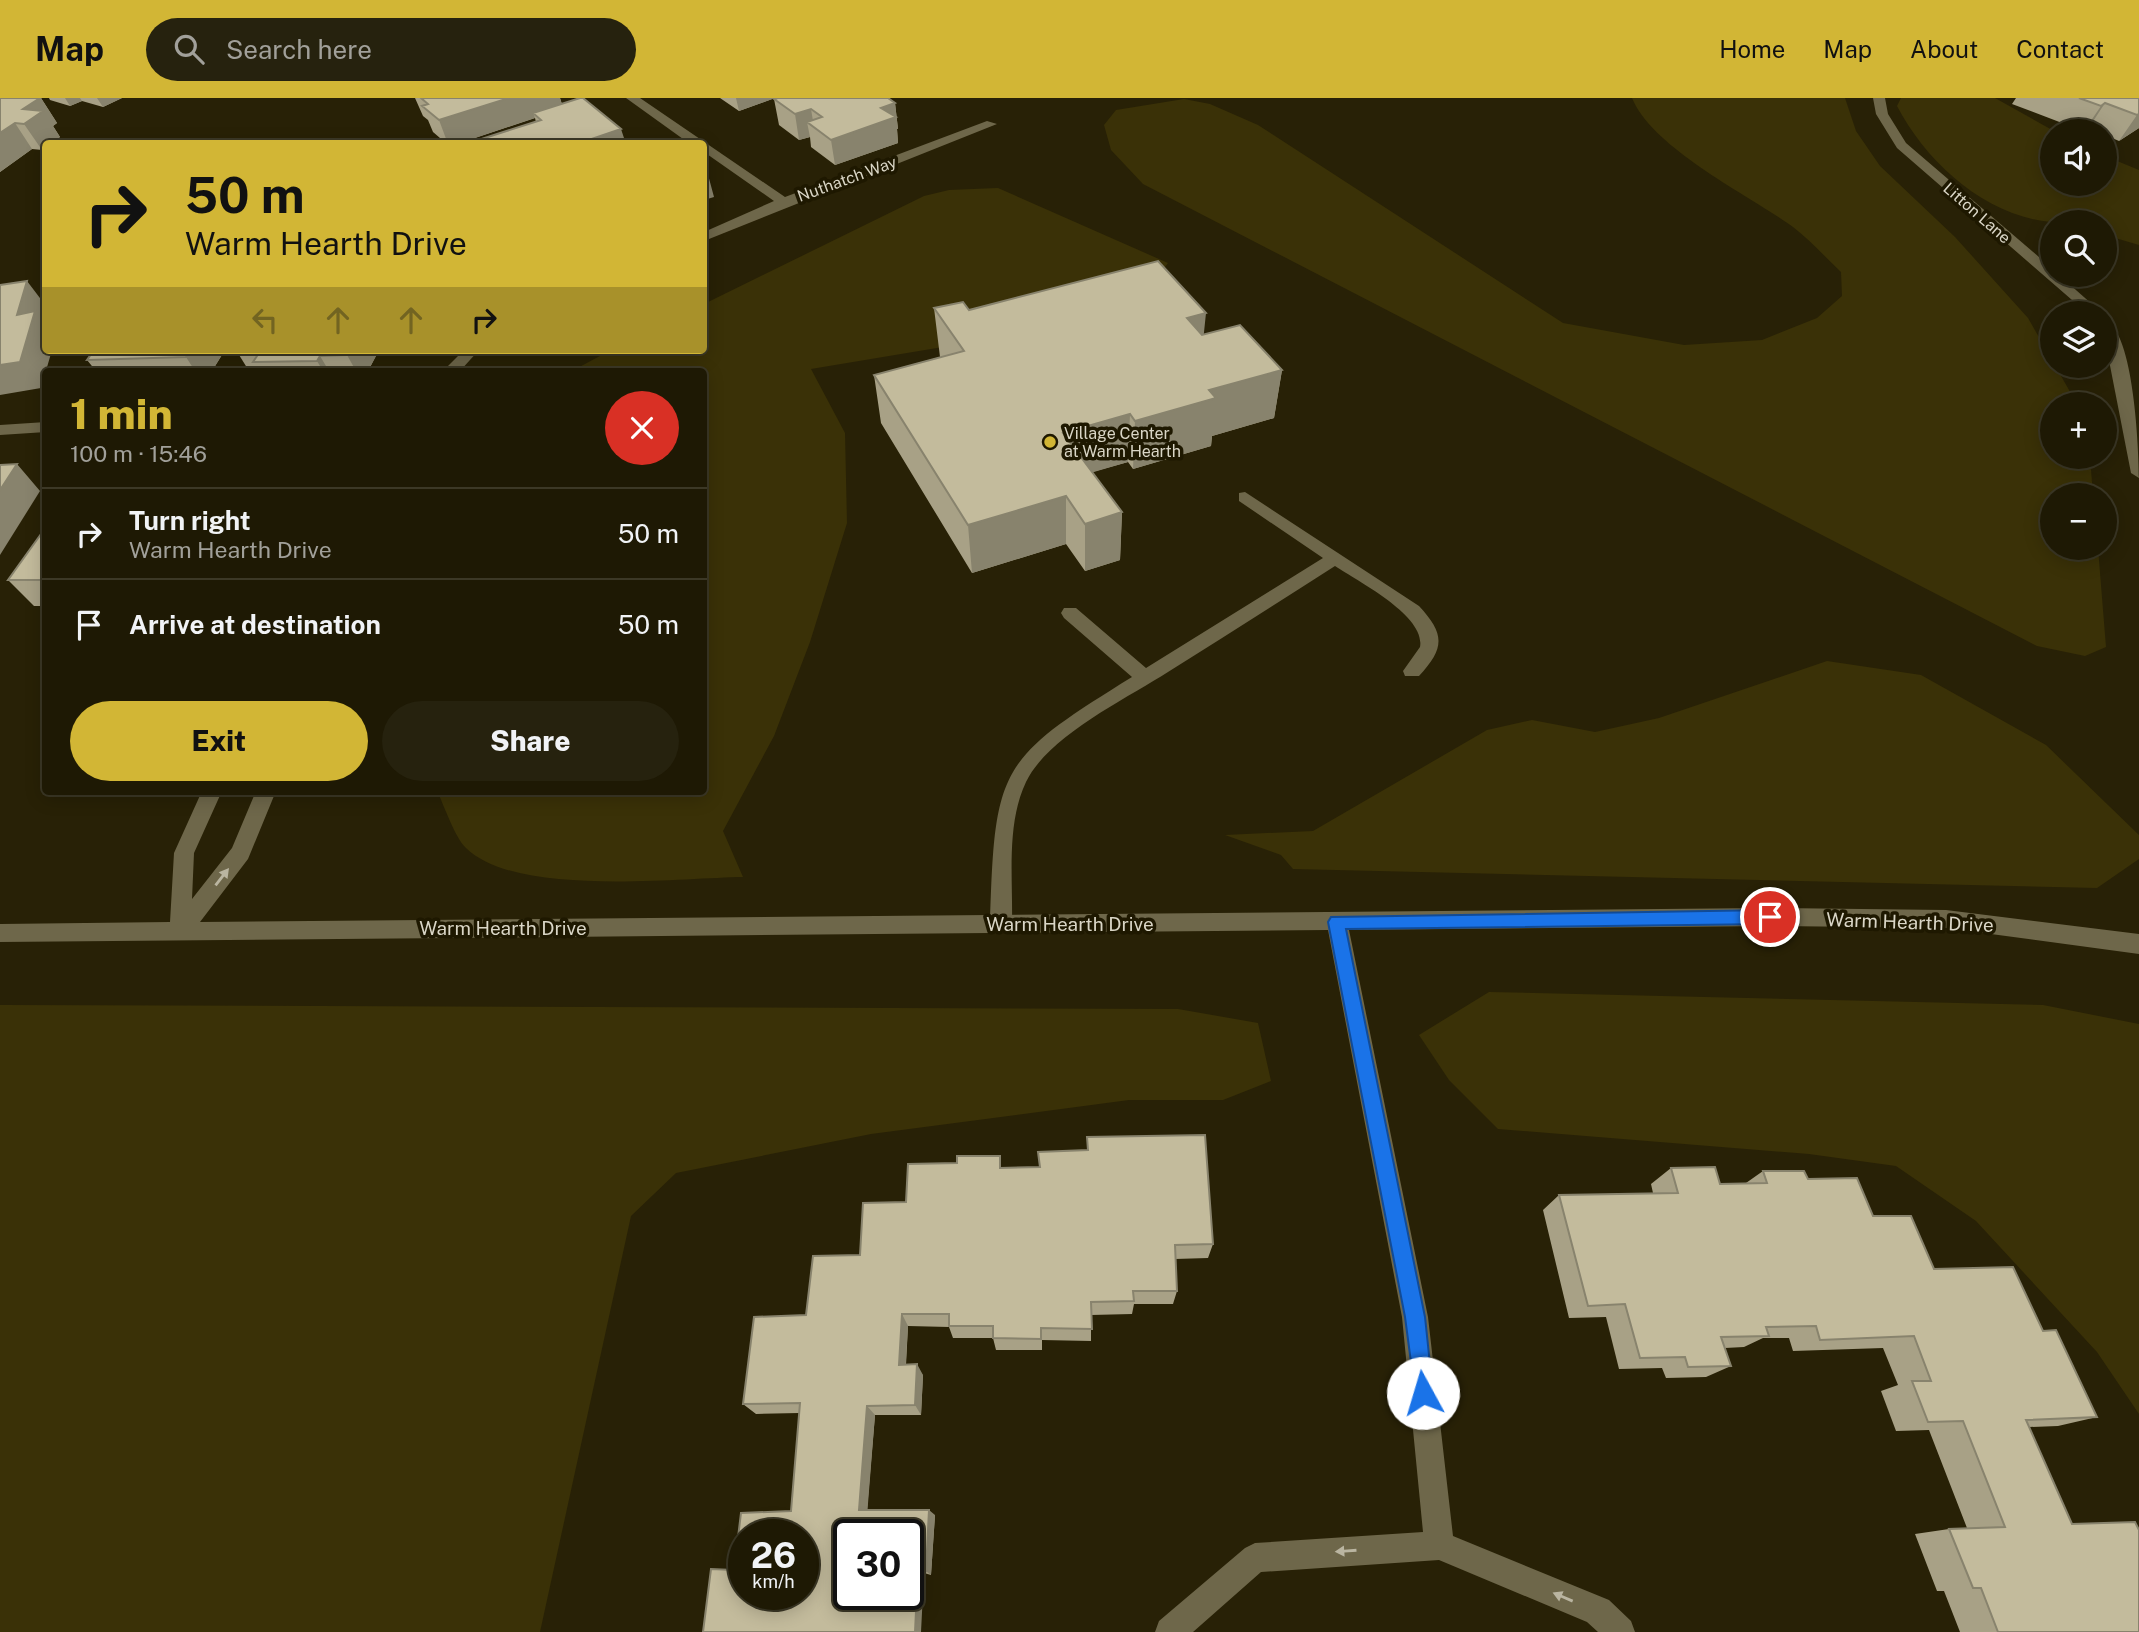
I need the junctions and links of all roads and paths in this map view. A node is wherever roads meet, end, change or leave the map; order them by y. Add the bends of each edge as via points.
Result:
1 (632, 98) edge
2 (1879, 98) edge
3 (991, 124) dead end
4 (693, 140) edge
5 (707, 149) edge
6 (784, 202) junction
7 (707, 236) edge
8 (2081, 301) edge
9 (2117, 351) edge
10 (468, 354) edge
11 (454, 368) edge
12 (2135, 421) edge
13 (42, 427) edge
14 (0, 429) edge
15 (2139, 473) edge
16 (1245, 496) dead end
17 (1335, 558) junction
18 (1070, 612) dead end
19 (1412, 671) dead end
20 (1145, 678) junction
21 (210, 795) edge
22 (264, 795) edge
23 (1336, 922) junction
24 (1001, 924) junction
25 (180, 931) junction
26 (0, 933) edge
27 (2139, 944) edge
28 (1439, 1545) junction
29 (1170, 1632) edge
30 (1620, 1632) edge

1 - 4 street
2 - 8 street, Litton Lane via 1882,114 1901,145
3 - 6 street, Nuthatch Way
5 - 6 street
6 - 7 street, Nuthatch Way
9 - 12 street
10 - 11 street
12 - 15 street
13 - 14 street
16 - 17 street
17 - 19 street via 1413,610 1427,625 1430,651
17 - 20 street
18 - 20 street
20 - 24 street via 1056,736 1018,776 1004,841
21 - 25 street via 184,853
25 -> 22 street via 241,853
23 - 24 street, Warm Hearth Drive
23 - 27 street, Warm Hearth Drive via 1946,919
23 - 28 street via 1415,1317
24 - 25 street, Warm Hearth Drive
25 - 26 street, Warm Hearth Drive
28 -> 29 street via 1255,1558
30 -> 28 street via 1598,1611

